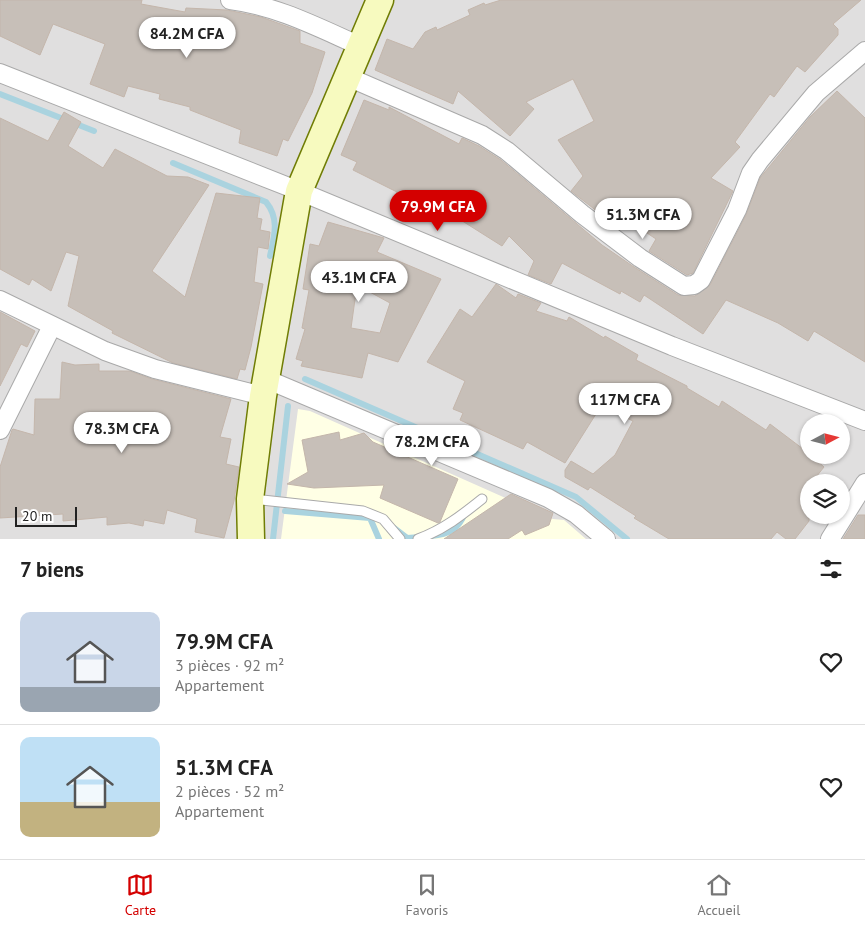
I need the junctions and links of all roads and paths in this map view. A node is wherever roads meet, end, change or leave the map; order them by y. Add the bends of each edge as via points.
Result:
1 (230, 0) edge
2 (380, 0) edge
3 (363, 39) junction
4 (865, 51) edge
5 (0, 73) edge
6 (348, 77) junction
7 (299, 191) junction
8 (0, 300) edge
9 (52, 326) junction
10 (265, 388) junction
11 (865, 421) edge
12 (0, 430) edge
13 (865, 482) edge
14 (482, 498) dead end
15 (250, 499) junction
16 (251, 539) edge
17 (400, 539) edge
18 (418, 539) edge
19 (606, 539) edge
20 (830, 539) edge

1 - 3 street via 280,10
2 - 3 street
3 - 6 street
4 - 6 street via 816,93 760,160 701,280 684,286 633,253 482,135
5 - 7 street
6 - 7 street
7 - 10 street
7 - 11 street via 672,346
8 - 9 street
9 - 10 street via 104,351 155,369
9 - 12 street
10 - 15 street
10 - 19 street via 548,498 576,514
13 - 20 street
14 - 18 lane via 450,524
15 - 16 street
15 - 17 lane via 363,511 383,518

